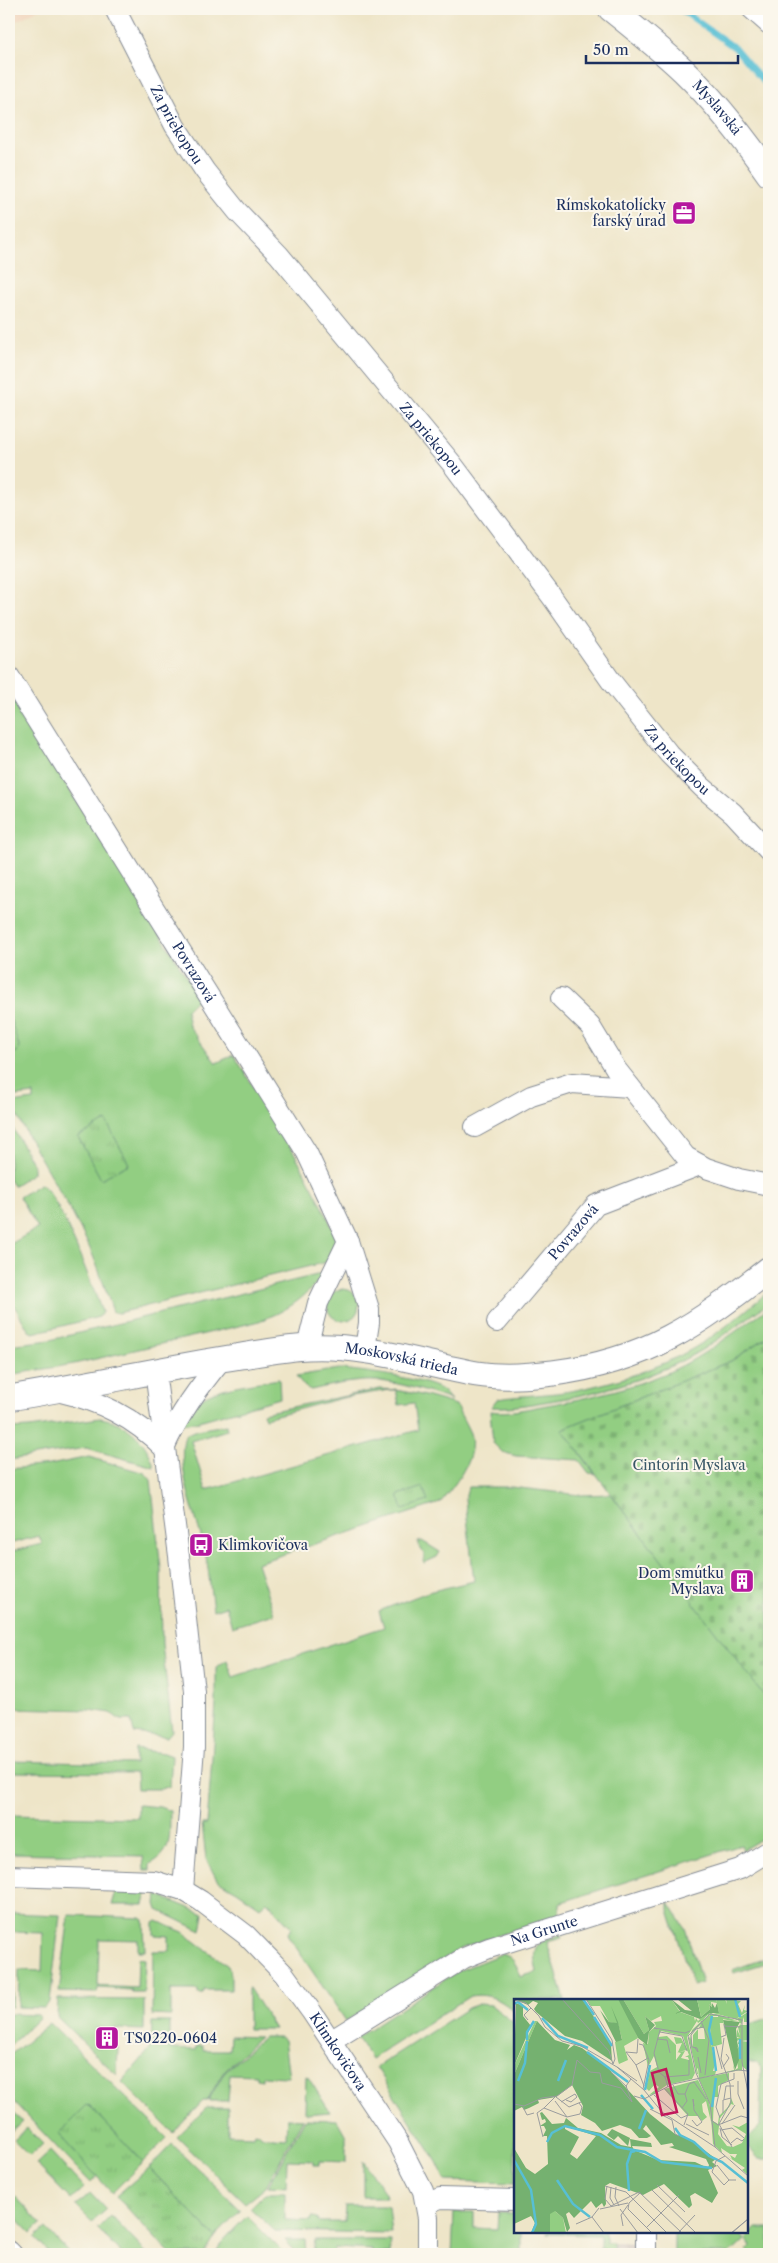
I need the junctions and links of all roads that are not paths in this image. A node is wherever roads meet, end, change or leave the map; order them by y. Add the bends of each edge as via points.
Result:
1 (115, 9) edge
2 (611, 9) edge
3 (752, 9) edge
4 (769, 24) edge
5 (769, 174) edge
6 (9, 676) edge
7 (769, 852) edge
8 (561, 998) dead end
9 (630, 1087) junction
10 (475, 1127) dead end
11 (700, 1165) junction
12 (769, 1185) edge
13 (348, 1241) junction
14 (769, 1269) edge
15 (497, 1322) dead end
16 (307, 1347) junction
17 (365, 1349) junction
18 (222, 1359) junction
19 (155, 1371) junction
20 (53, 1390) junction
21 (9, 1398) edge
22 (164, 1448) junction
23 (769, 1851) edge
24 (9, 1876) edge
25 (183, 1890) junction
26 (332, 2040) junction
27 (514, 2200) edge
28 (426, 2204) junction
29 (646, 2233) edge
30 (9, 2251) edge
31 (12, 2254) edge
32 (428, 2254) edge
33 (646, 2254) edge

1 - 7 street, Za priekopou via 175,126 205,171 453,464 611,681 669,754 733,813
2 - 5 street, Myslavská via 684,71 712,100
3 - 4 street
6 - 13 street, Povrazová via 307,1153
8 - 9 street via 590,1026
9 - 10 street via 572,1082 531,1096
9 - 11 street via 686,1157
11 - 12 street via 739,1179
11 - 15 street, Povrazová via 596,1205
13 - 16 street via 318,1302
13 - 17 street, Povrazová via 369,1309
14 - 17 street, Moskovská trieda via 681,1333 612,1362 574,1370 527,1376 479,1374
16 - 17 street, Moskovská trieda
16 - 18 street, Moskovská trieda
18 - 19 street, Moskovská trieda
18 - 22 street via 193,1393
19 - 20 street, Moskovská trieda
19 - 22 street
20 - 21 street, Moskovská trieda
20 - 22 street via 112,1409 138,1424
22 - 25 street via 194,1691 194,1747
23 - 26 street, Na Grunte via 740,1869 464,1958
24 - 25 street, Klimkovičova via 154,1880
25 - 26 street, Klimkovičova via 219,1913 265,1953
26 - 28 street, Klimkovičova via 398,2142 418,2179
27 - 28 street via 440,2198
28 - 32 street, Klimkovičova
29 - 33 street
30 - 31 street

